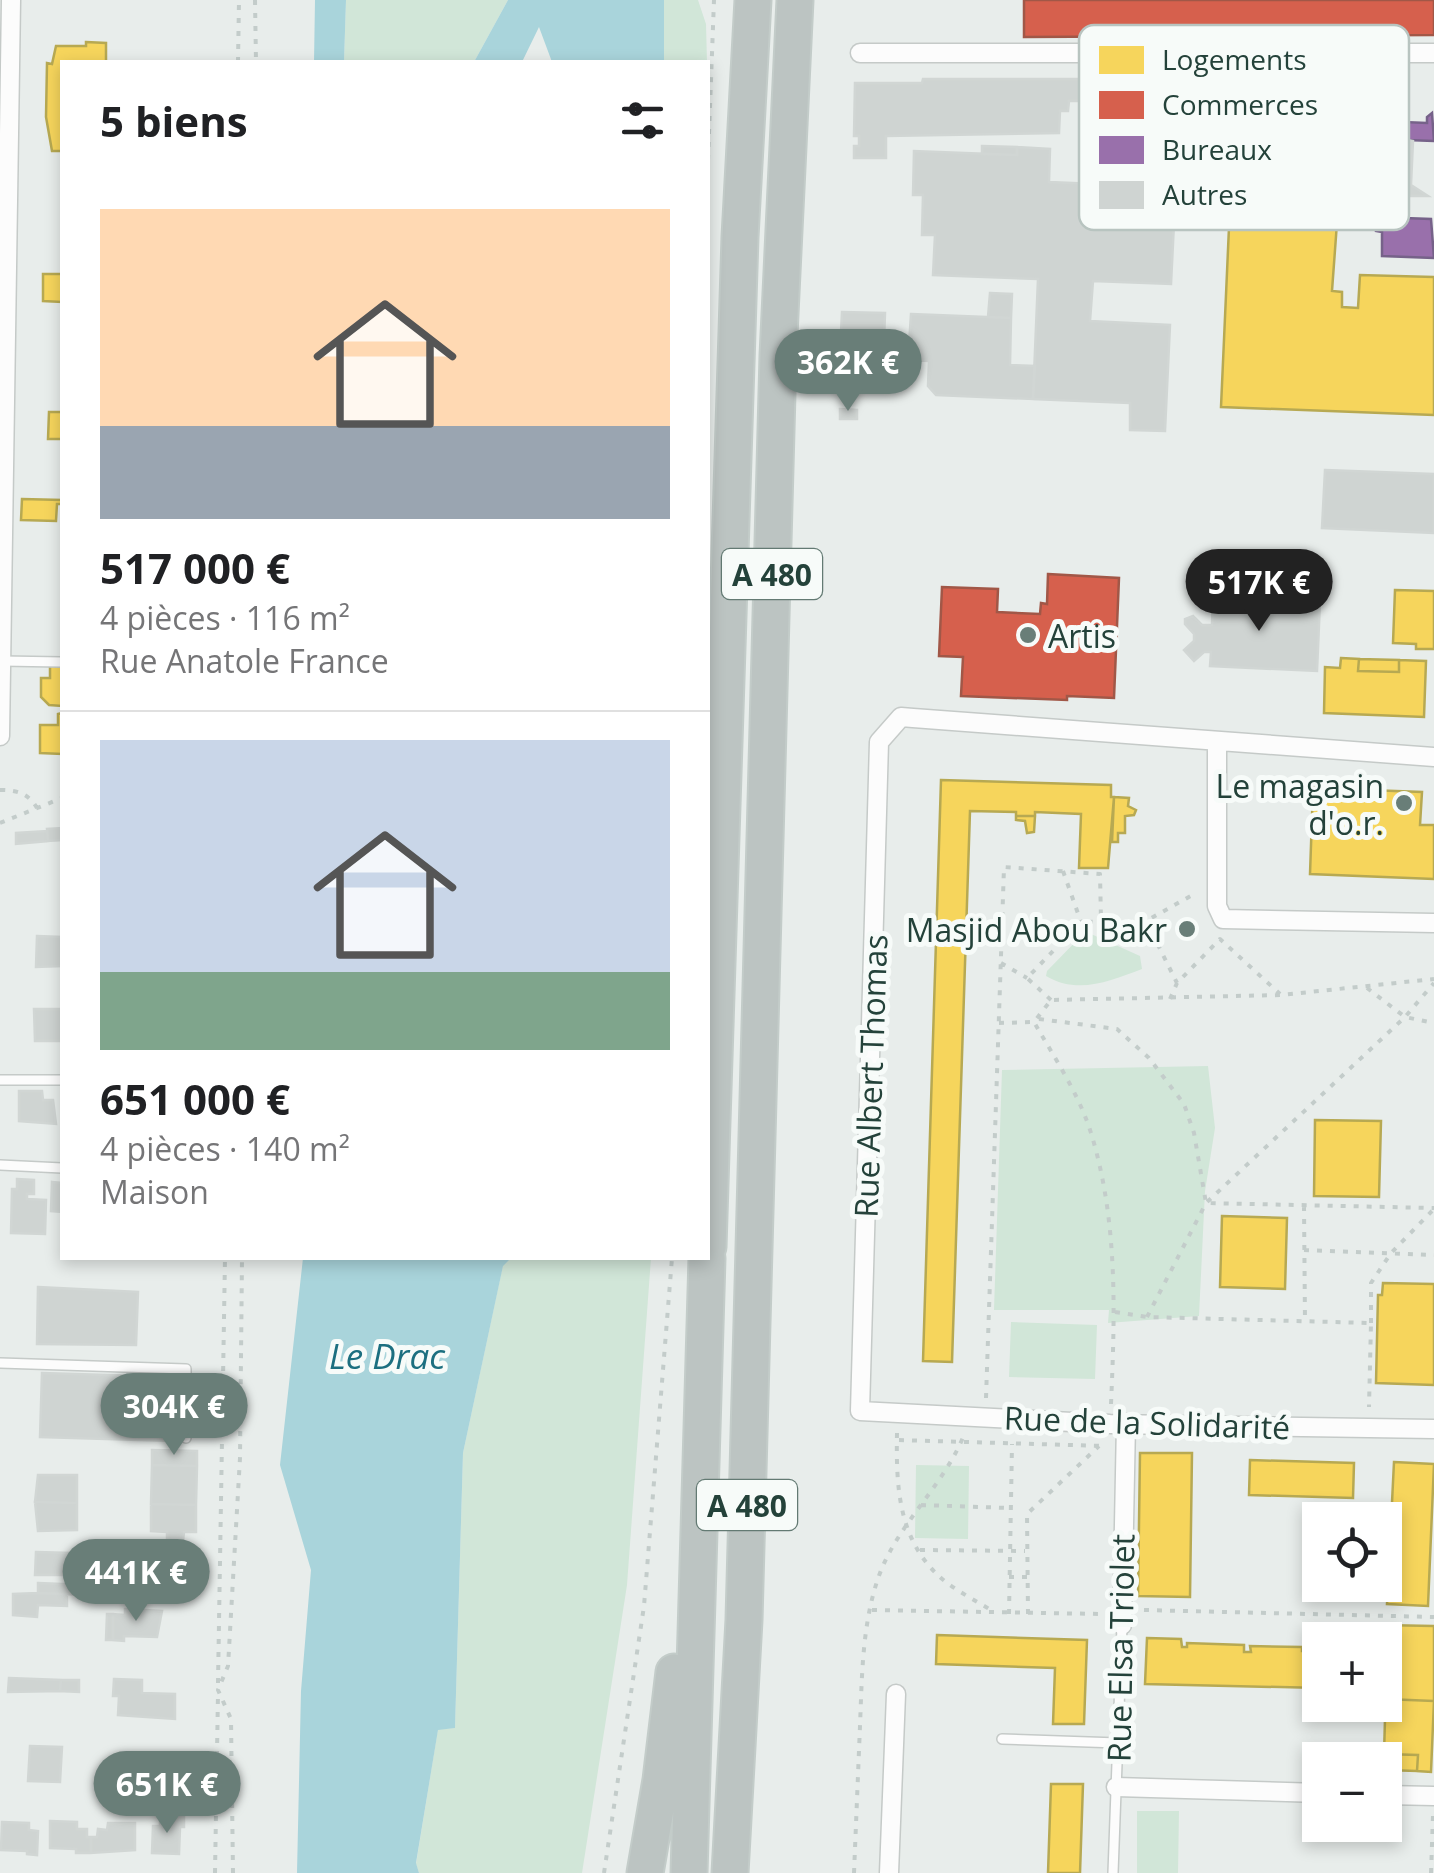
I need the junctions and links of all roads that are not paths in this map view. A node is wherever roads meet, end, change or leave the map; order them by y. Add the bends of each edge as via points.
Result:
1 (12, 0) edge
2 (753, 0) edge
3 (796, 0) edge
4 (860, 52) dead end
5 (1079, 52) edge
6 (1409, 53) edge
7 (1434, 53) edge
8 (2, 660) edge
9 (60, 662) edge
10 (0, 736) edge
11 (1217, 742) junction
12 (1434, 758) edge
13 (1434, 923) edge
14 (0, 1080) edge
15 (60, 1080) edge
16 (0, 1165) edge
17 (60, 1168) edge
18 (710, 1184) edge
19 (707, 1260) edge
20 (0, 1363) edge
21 (860, 1411) joint
22 (1118, 1424) junction
23 (1434, 1429) edge
24 (186, 1438) dead end
25 (699, 1463) junction
26 (1122, 1616) joint
27 (896, 1694) dead end
28 (1002, 1738) dead end
29 (1118, 1743) junction
30 (1116, 1787) junction
31 (1302, 1792) edge
32 (1402, 1795) edge
33 (1434, 1796) edge
34 (732, 1869) edge
35 (646, 1873) edge
36 (689, 1873) edge
37 (889, 1873) edge
38 (1113, 1873) edge

1 - 8 street
2 - 18 highway, A 480
3 - 34 highway, A 480 via 778,356
4 - 5 street
6 - 7 street
8 - 9 lane
8 - 10 street
11 - 12 street
11 - 13 street via 1222,919
11 - 21 street, Rue Albert Thomas via 901,717 879,742
14 - 15 lane
16 - 17 lane
19 - 25 highway, A 480
20 - 24 lane via 186,1369
21 - 22 street, Rue de la Solidarité
22 - 23 street, Rue de la Solidarité
22 - 26 street, Rue Elsa Triolet via 1124,1446
25 - 35 highway
25 - 36 highway, A 480
26 - 29 lane, Rue Elsa Triolet
27 - 37 street
28 - 29 lane
29 - 30 lane, Rue Elsa Triolet
30 - 31 street
30 - 38 lane, Rue Elsa Triolet
32 - 33 street

